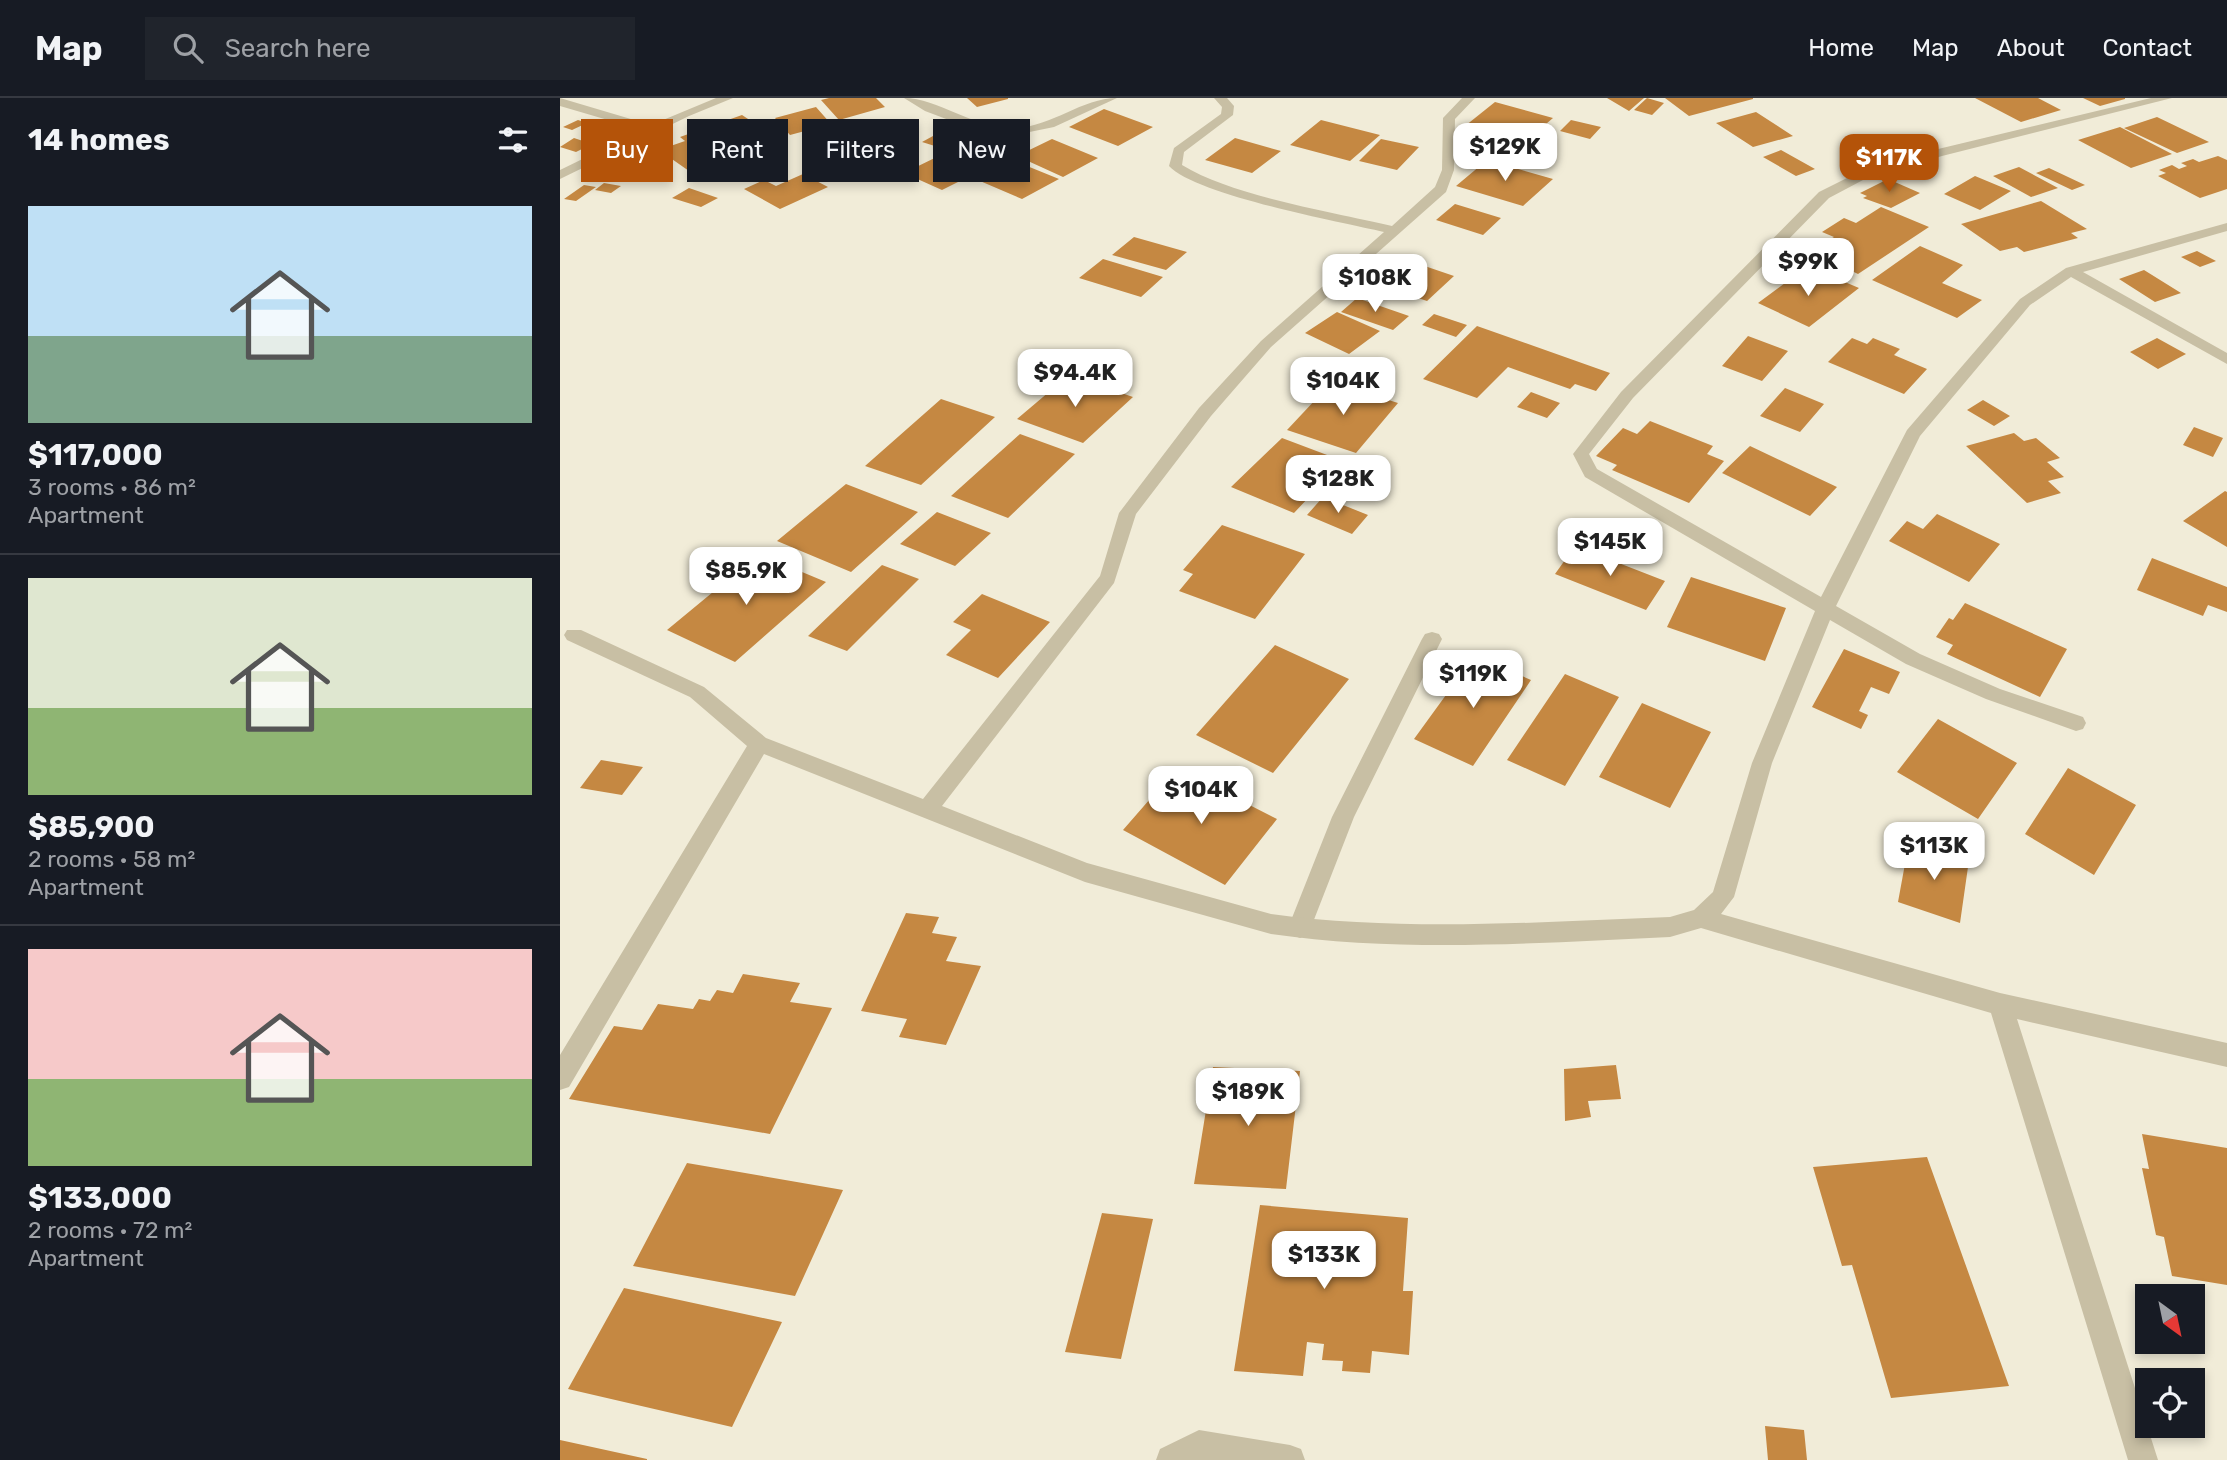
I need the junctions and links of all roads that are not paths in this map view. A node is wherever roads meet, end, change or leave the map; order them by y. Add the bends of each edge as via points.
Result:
1 (727, 98) edge
2 (910, 98) edge
3 (1111, 98) edge
4 (1220, 98) edge
5 (1469, 98) edge
6 (2166, 98) edge
7 (560, 102) edge
8 (618, 119) edge
9 (673, 119) edge
10 (581, 164) edge
11 (560, 175) edge
12 (2227, 227) edge
13 (1393, 230) junction
14 (2071, 271) junction
15 (2227, 359) edge
16 (1826, 606) junction
17 (574, 635) dead end
18 (1432, 639) dead end
19 (2076, 723) dead end
20 (759, 744) junction
21 (929, 808) junction
22 (1701, 918) junction
23 (1300, 928) junction
24 (2000, 1004) junction
25 (2227, 1055) edge
26 (560, 1078) edge
27 (1171, 1460) edge
28 (1290, 1460) edge
29 (2143, 1460) edge

1 - 9 street
2 - 3 street via 974,127 1006,134 1040,129
4 - 13 street via 1228,106 1227,115 1178,151 1175,166 1181,173
5 - 13 street via 1448,118 1448,170 1441,189
6 - 16 street via 1938,153 1859,177 1824,195 1627,395 1581,454 1591,473
7 - 8 street
10 - 11 street
12 - 14 street
13 - 21 street via 1266,344 1205,412 1128,513 1108,578
14 - 15 street
14 - 16 street via 2025,302 1913,434
16 - 19 street via 1913,659 1993,695
16 - 22 street via 1762,763 1723,897
17 - 20 street via 697,692
18 - 23 street via 1334,833
20 - 21 street
20 - 26 street
21 - 23 street via 1086,872
22 - 23 street via 1670,927 1467,935
22 - 24 street
24 - 25 street
24 - 29 street
27 - 28 street via 1199,1445

